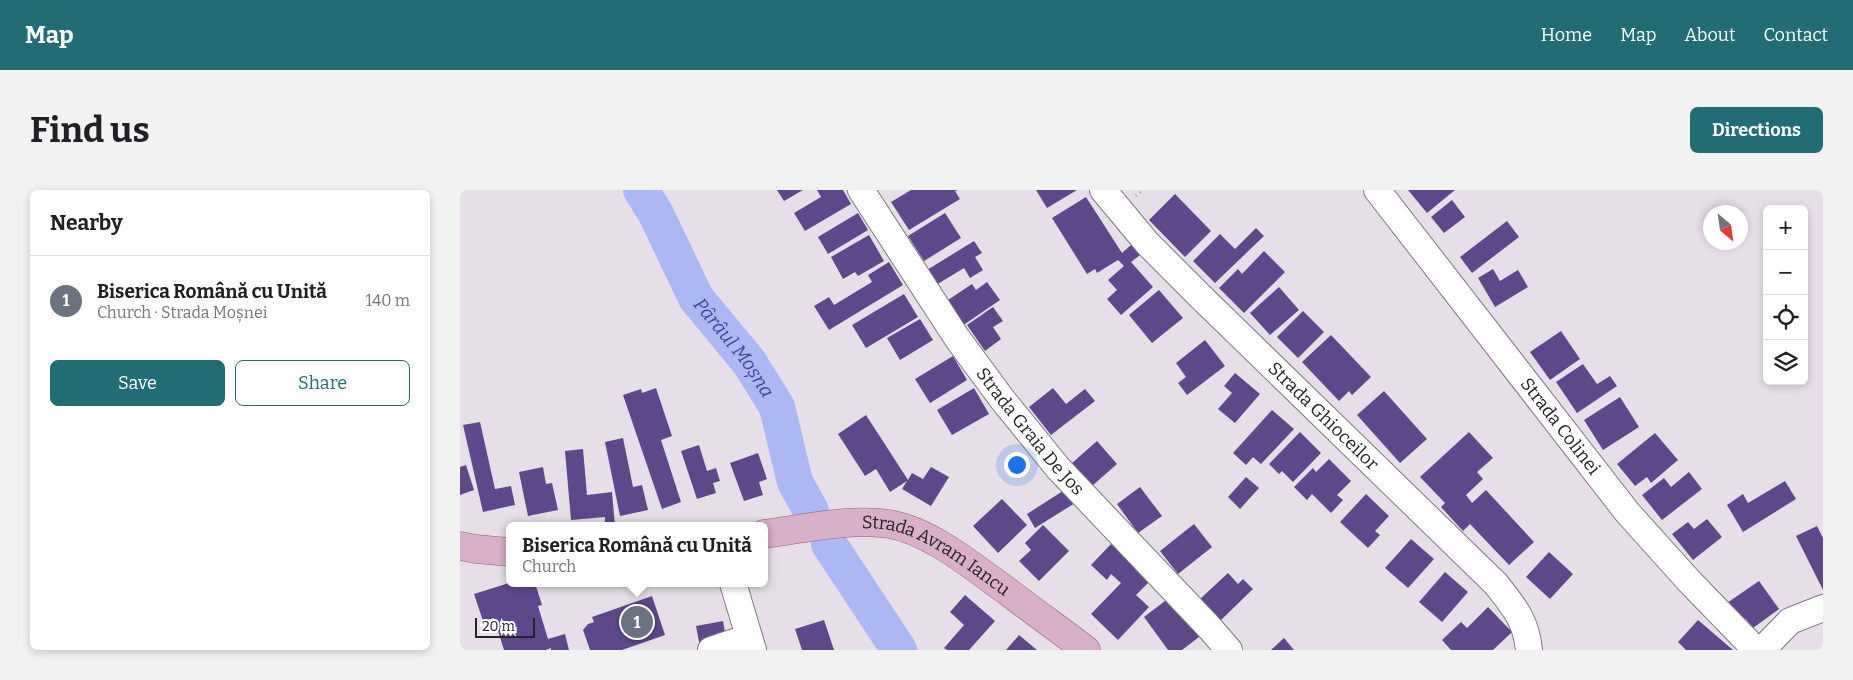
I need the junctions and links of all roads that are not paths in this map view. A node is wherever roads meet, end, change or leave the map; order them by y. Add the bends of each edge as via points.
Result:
1 (861, 190) edge
2 (1103, 190) edge
3 (1377, 190) edge
4 (768, 534) edge
5 (460, 546) edge
6 (506, 552) edge
7 (734, 587) edge
8 (1823, 608) edge
9 (751, 644) edge
10 (712, 650) edge
11 (1086, 650) edge
12 (1229, 650) edge
13 (1529, 650) edge
14 (1756, 650) edge
15 (1762, 650) edge

1 - 12 street, Strada Graia De Jos via 957,338 1008,406 1058,468
2 - 13 street, Strada Ghioceilor via 1148,244 1496,584 1518,612 1527,632
3 - 14 street, Strada Colinei via 1627,512
4 - 11 main road, Strada Avram Iancu via 857,523 888,524 909,529 980,572
5 - 6 main road
7 - 9 street
8 - 15 street via 1790,621
9 - 10 street

